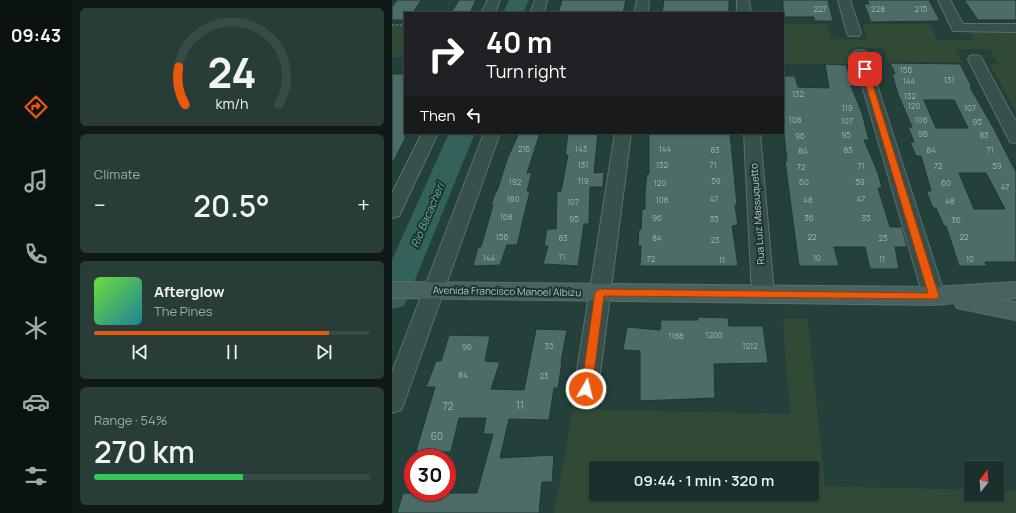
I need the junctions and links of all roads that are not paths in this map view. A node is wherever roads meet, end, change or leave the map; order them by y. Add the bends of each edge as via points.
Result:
1 (494, 0) edge
2 (542, 0) edge
3 (642, 0) edge
4 (743, 0) edge
5 (844, 0) edge
6 (944, 0) edge
7 (488, 12) edge
8 (537, 12) edge
9 (641, 12) edge
10 (744, 12) edge
11 (1016, 28) edge
12 (854, 33) dead end
13 (860, 54) dead end
14 (975, 59) dead end
15 (430, 134) edge
16 (492, 134) edge
17 (623, 134) edge
18 (752, 134) edge
19 (1016, 138) edge
20 (392, 212) edge
21 (392, 290) edge
22 (429, 290) junction
23 (1016, 291) edge
24 (600, 292) junction
25 (763, 294) junction
26 (934, 296) junction
27 (1016, 307) edge
28 (1016, 311) edge
29 (586, 389) dead end
30 (392, 403) edge

1 - 7 street
2 - 8 street
3 - 9 street
4 - 10 street
5 - 12 street
6 - 11 street via 958,28
13 - 26 street
14 - 19 street
15 - 20 street
16 - 22 street
17 - 24 street
18 - 25 street, Rua Luiz Massuquetto
21 - 22 street, Avenida Francisco Manoel Albizu
22 - 24 street, Avenida Francisco Manoel Albizu
22 - 30 street
23 - 26 street, Avenida Francisco Manoel Albizu
23 - 27 street
24 - 25 street, Avenida Francisco Manoel Albizu
24 - 29 street
25 - 26 street, Avenida Francisco Manoel Albizu
26 - 28 street, Avenida Francisco Manoel Albizu

